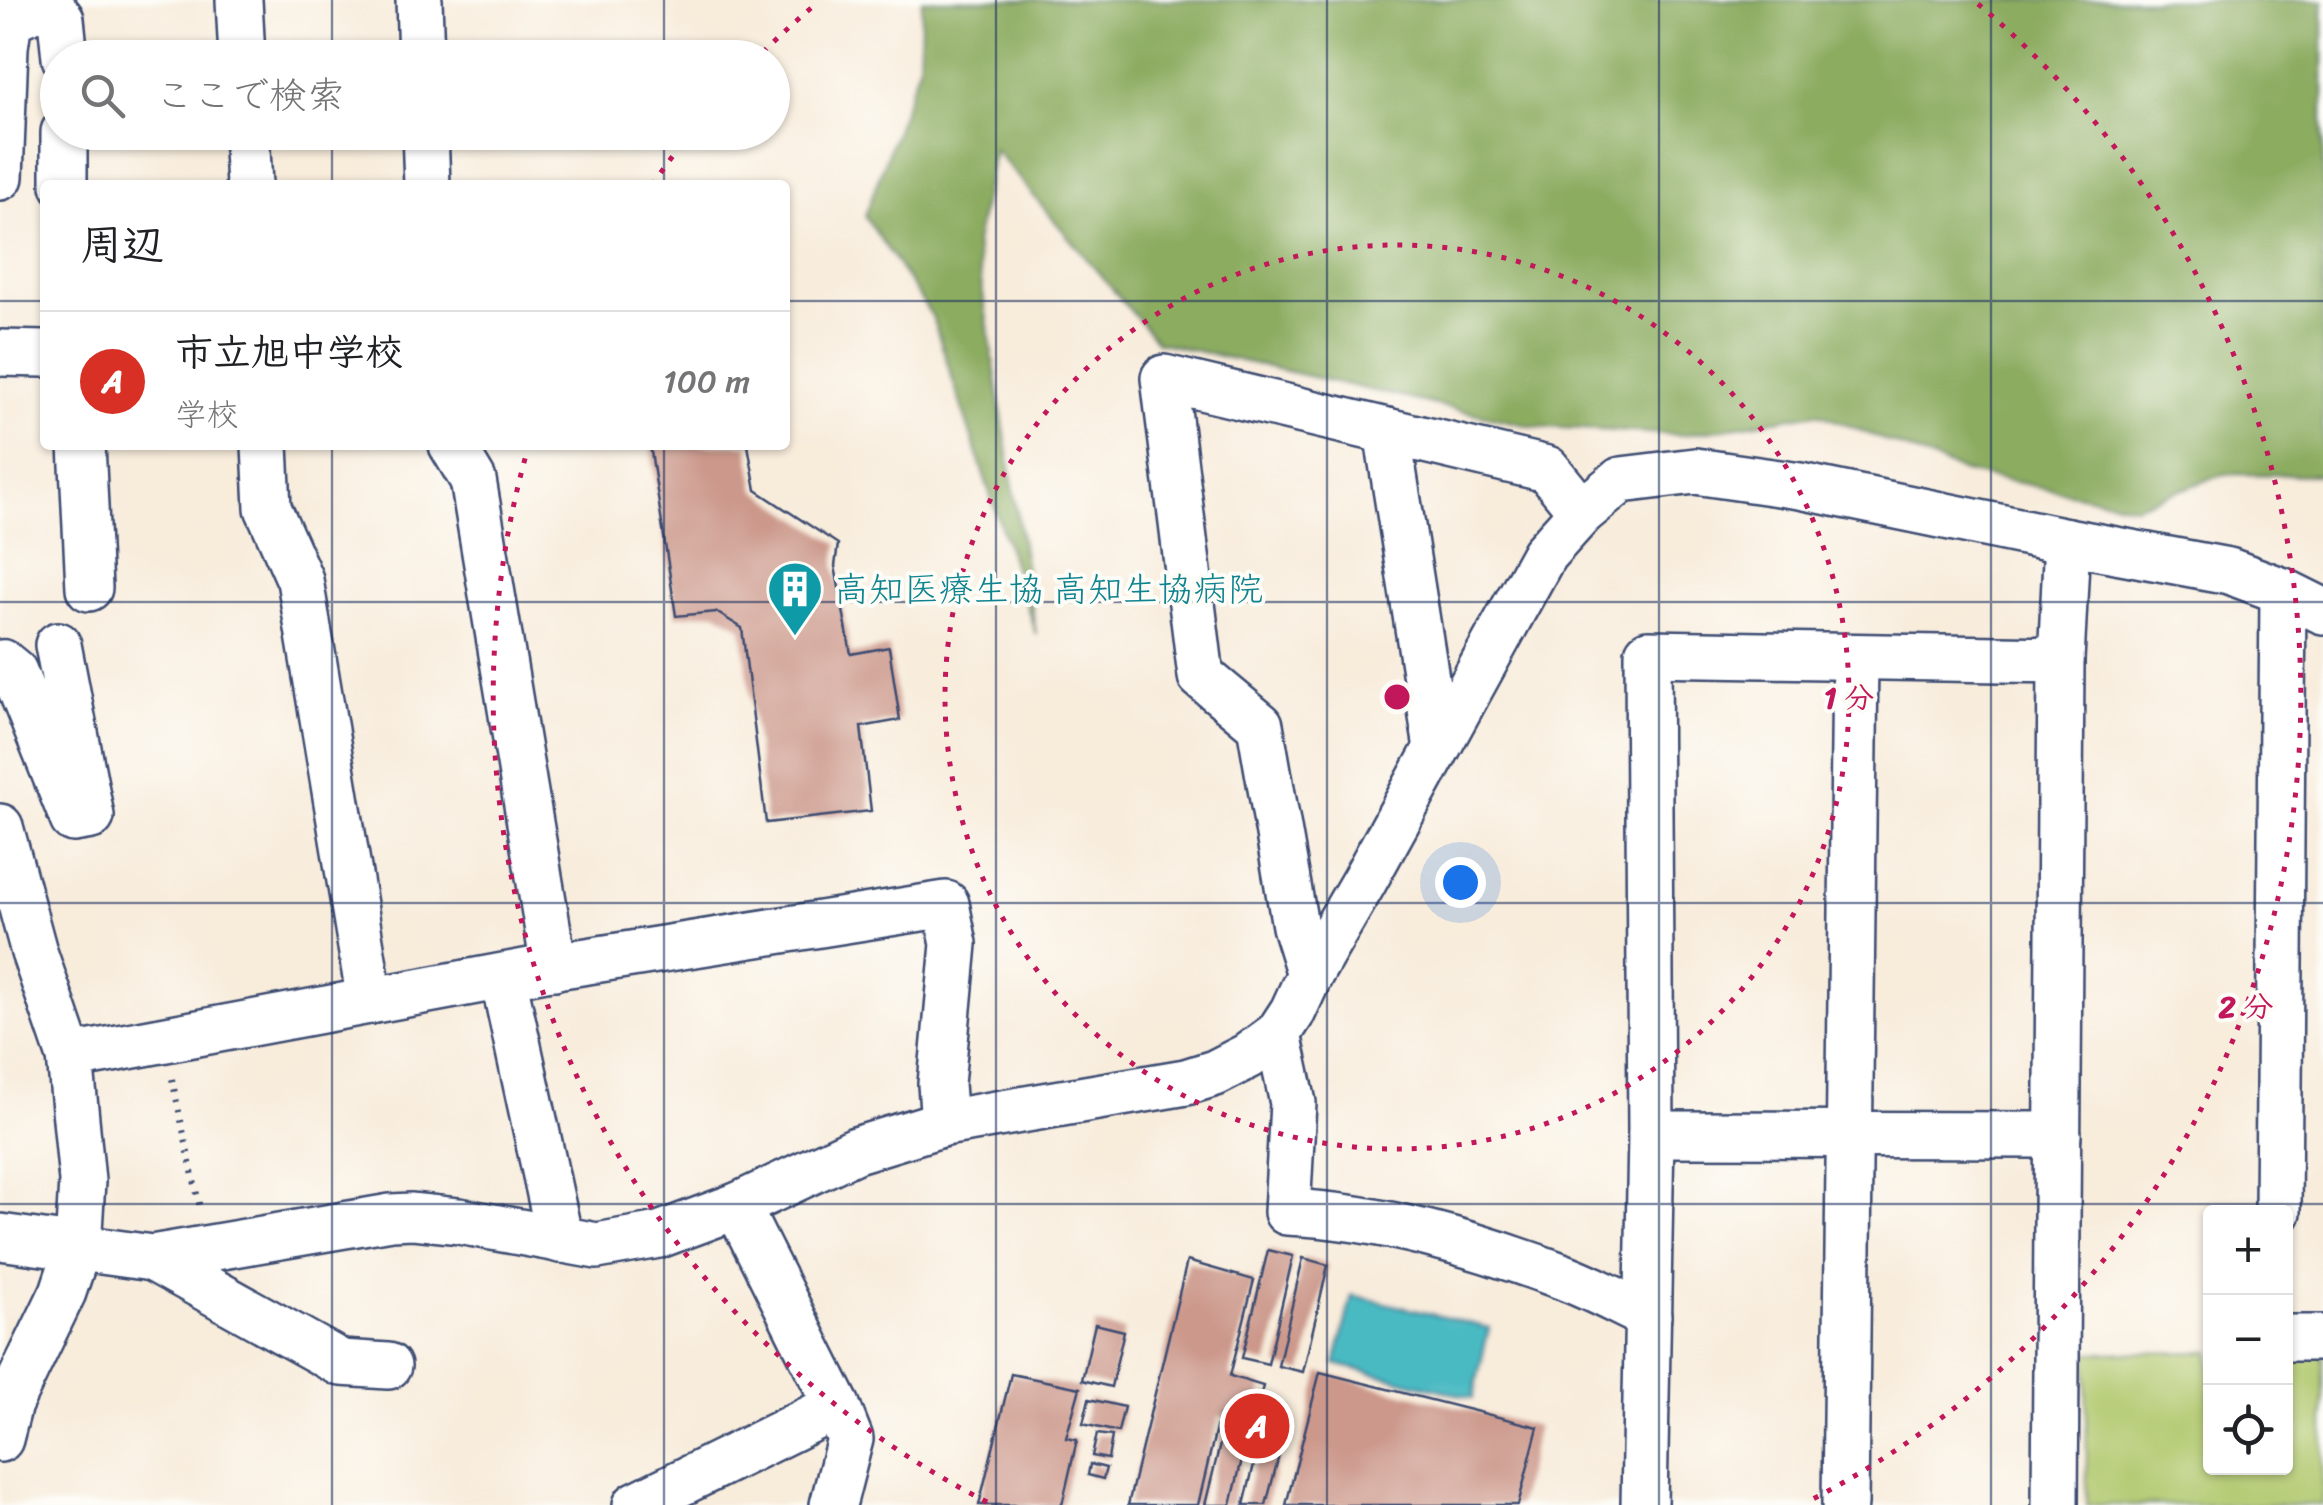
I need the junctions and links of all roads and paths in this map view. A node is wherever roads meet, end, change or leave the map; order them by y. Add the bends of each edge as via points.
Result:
1 (239, 0) edge
2 (419, 0) edge
3 (63, 40) edge
4 (241, 40) edge
5 (421, 40) edge
6 (64, 150) edge
7 (247, 150) edge
8 (426, 150) edge
9 (0, 177) edge
10 (64, 180) edge
11 (249, 180) edge
12 (427, 180) edge
13 (0, 354) edge
14 (40, 354) edge
15 (1388, 431) junction
16 (82, 450) edge
17 (264, 450) edge
18 (455, 450) edge
19 (1582, 512) junction
20 (2067, 541) junction
21 (89, 588) dead end
22 (2283, 591) junction
23 (2323, 611) edge
24 (58, 645) dead end
25 (1855, 656) junction
26 (2062, 660) junction
27 (0, 664) edge
28 (1437, 748) junction
29 (0, 827) edge
30 (17, 955) edge
31 (554, 967) junction
32 (1310, 974) junction
33 (503, 976) junction
34 (370, 1001) junction
35 (1278, 1034) junction
36 (162, 1039) junction
37 (70, 1057) junction
38 (944, 1124) junction
39 (1651, 1134) junction
40 (1850, 1134) junction
41 (2058, 1134) junction
42 (2278, 1205) edge
43 (736, 1206) junction
44 (202, 1218) dead end
45 (0, 1237) edge
46 (560, 1240) junction
47 (78, 1246) junction
48 (152, 1258) junction
49 (1648, 1316) junction
50 (2293, 1338) edge
51 (2323, 1338) edge
52 (388, 1366) dead end
53 (837, 1406) junction
54 (0, 1439) edge
55 (636, 1505) edge
56 (833, 1505) edge
57 (1644, 1505) edge
58 (1845, 1505) edge
59 (2055, 1505) edge

1 - 4 street
2 - 5 street
3 - 9 street via 52,8 9,19
6 - 10 street
7 - 11 street
8 - 12 street
13 - 14 street
15 - 19 street via 1547,469
15 - 28 street
15 - 32 street via 1164,378 1201,676 1260,725 1295,926
16 - 21 street
17 - 34 street via 268,508 300,580
18 - 31 street via 473,480
19 - 20 street via 1621,480 1696,471
19 - 28 street via 1544,554
20 - 22 street via 2230,572
20 - 26 street
22 - 23 street
22 - 42 street
24 - 27 street via 91,816 73,819 14,672
25 - 26 street
25 - 39 street via 1648,653
25 - 40 street
26 - 41 street
28 - 32 street
29 - 30 street
30 - 37 street
31 - 33 street
31 - 38 street via 946,904 954,944 941,1084
32 - 35 street
33 - 34 street
33 - 46 street
34 - 36 street
35 - 38 street via 1231,1065 1186,1082
35 - 49 street via 1294,1103 1287,1212 1422,1233 1567,1278
36 - 37 street
36 - 44 path
37 - 47 street via 82,1181
38 - 43 street via 856,1150
39 - 40 street
39 - 49 street
40 - 41 street
40 - 58 street
41 - 59 street
43 - 46 street via 659,1235 598,1246
43 - 53 street
45 - 47 street
46 - 48 street via 412,1216
47 - 48 street
47 - 54 street
48 - 52 street via 341,1363
49 - 57 street
50 - 51 street
53 - 55 street
53 - 56 street via 850,1439

